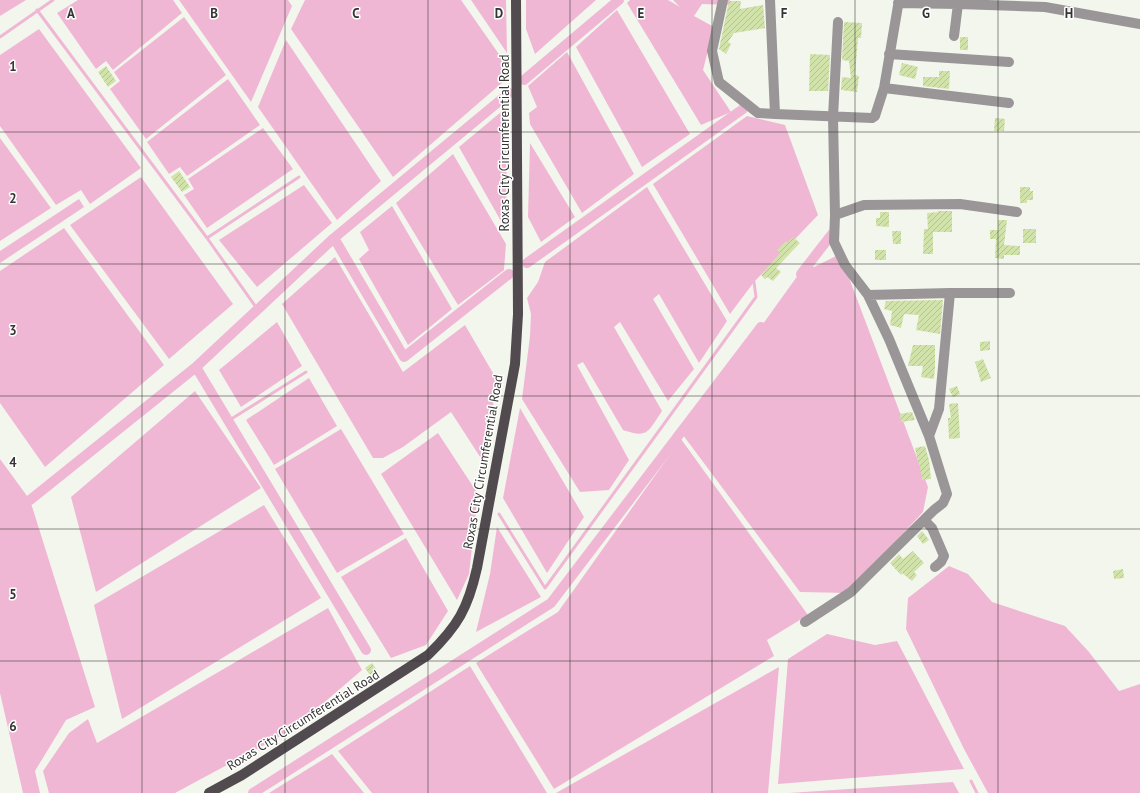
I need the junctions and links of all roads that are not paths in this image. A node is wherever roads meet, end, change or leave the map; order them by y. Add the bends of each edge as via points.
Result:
1 (516, 0) edge
2 (723, 0) edge
3 (770, 0) edge
4 (898, 2) edge
5 (958, 4) junction
6 (838, 22) dead end
7 (1140, 24) edge
8 (954, 36) dead end
9 (889, 54) junction
10 (1009, 62) dead end
11 (884, 88) junction
12 (1009, 103) dead end
13 (775, 114) junction
14 (833, 117) junction
15 (1016, 212) dead end
16 (835, 215) junction
17 (950, 292) junction
18 (1010, 293) dead end
19 (868, 295) junction
20 (929, 436) junction
21 (924, 520) junction
22 (935, 567) dead end
23 (805, 622) dead end
24 (209, 793) edge

1 - 24 main road, Roxas City Circumferential Road via 518,314 515,364 477,568 468,600 454,628 428,655 242,775
2 - 13 street via 712,51 719,82 758,113
3 - 13 street
4 - 5 street
4 - 9 street
5 - 7 street via 1045,7
5 - 8 street
6 - 14 street
9 - 10 street
9 - 11 street
11 - 12 street
11 - 14 street via 875,116 872,118
13 - 14 street
14 - 16 street
15 - 16 street via 960,204 864,205
16 - 19 street via 834,242 845,265
17 - 18 street
17 - 19 street
17 - 20 street via 939,409
19 - 20 street
20 - 21 street via 947,494 943,503
21 - 22 street via 932,528 944,556
21 - 23 street via 851,592

